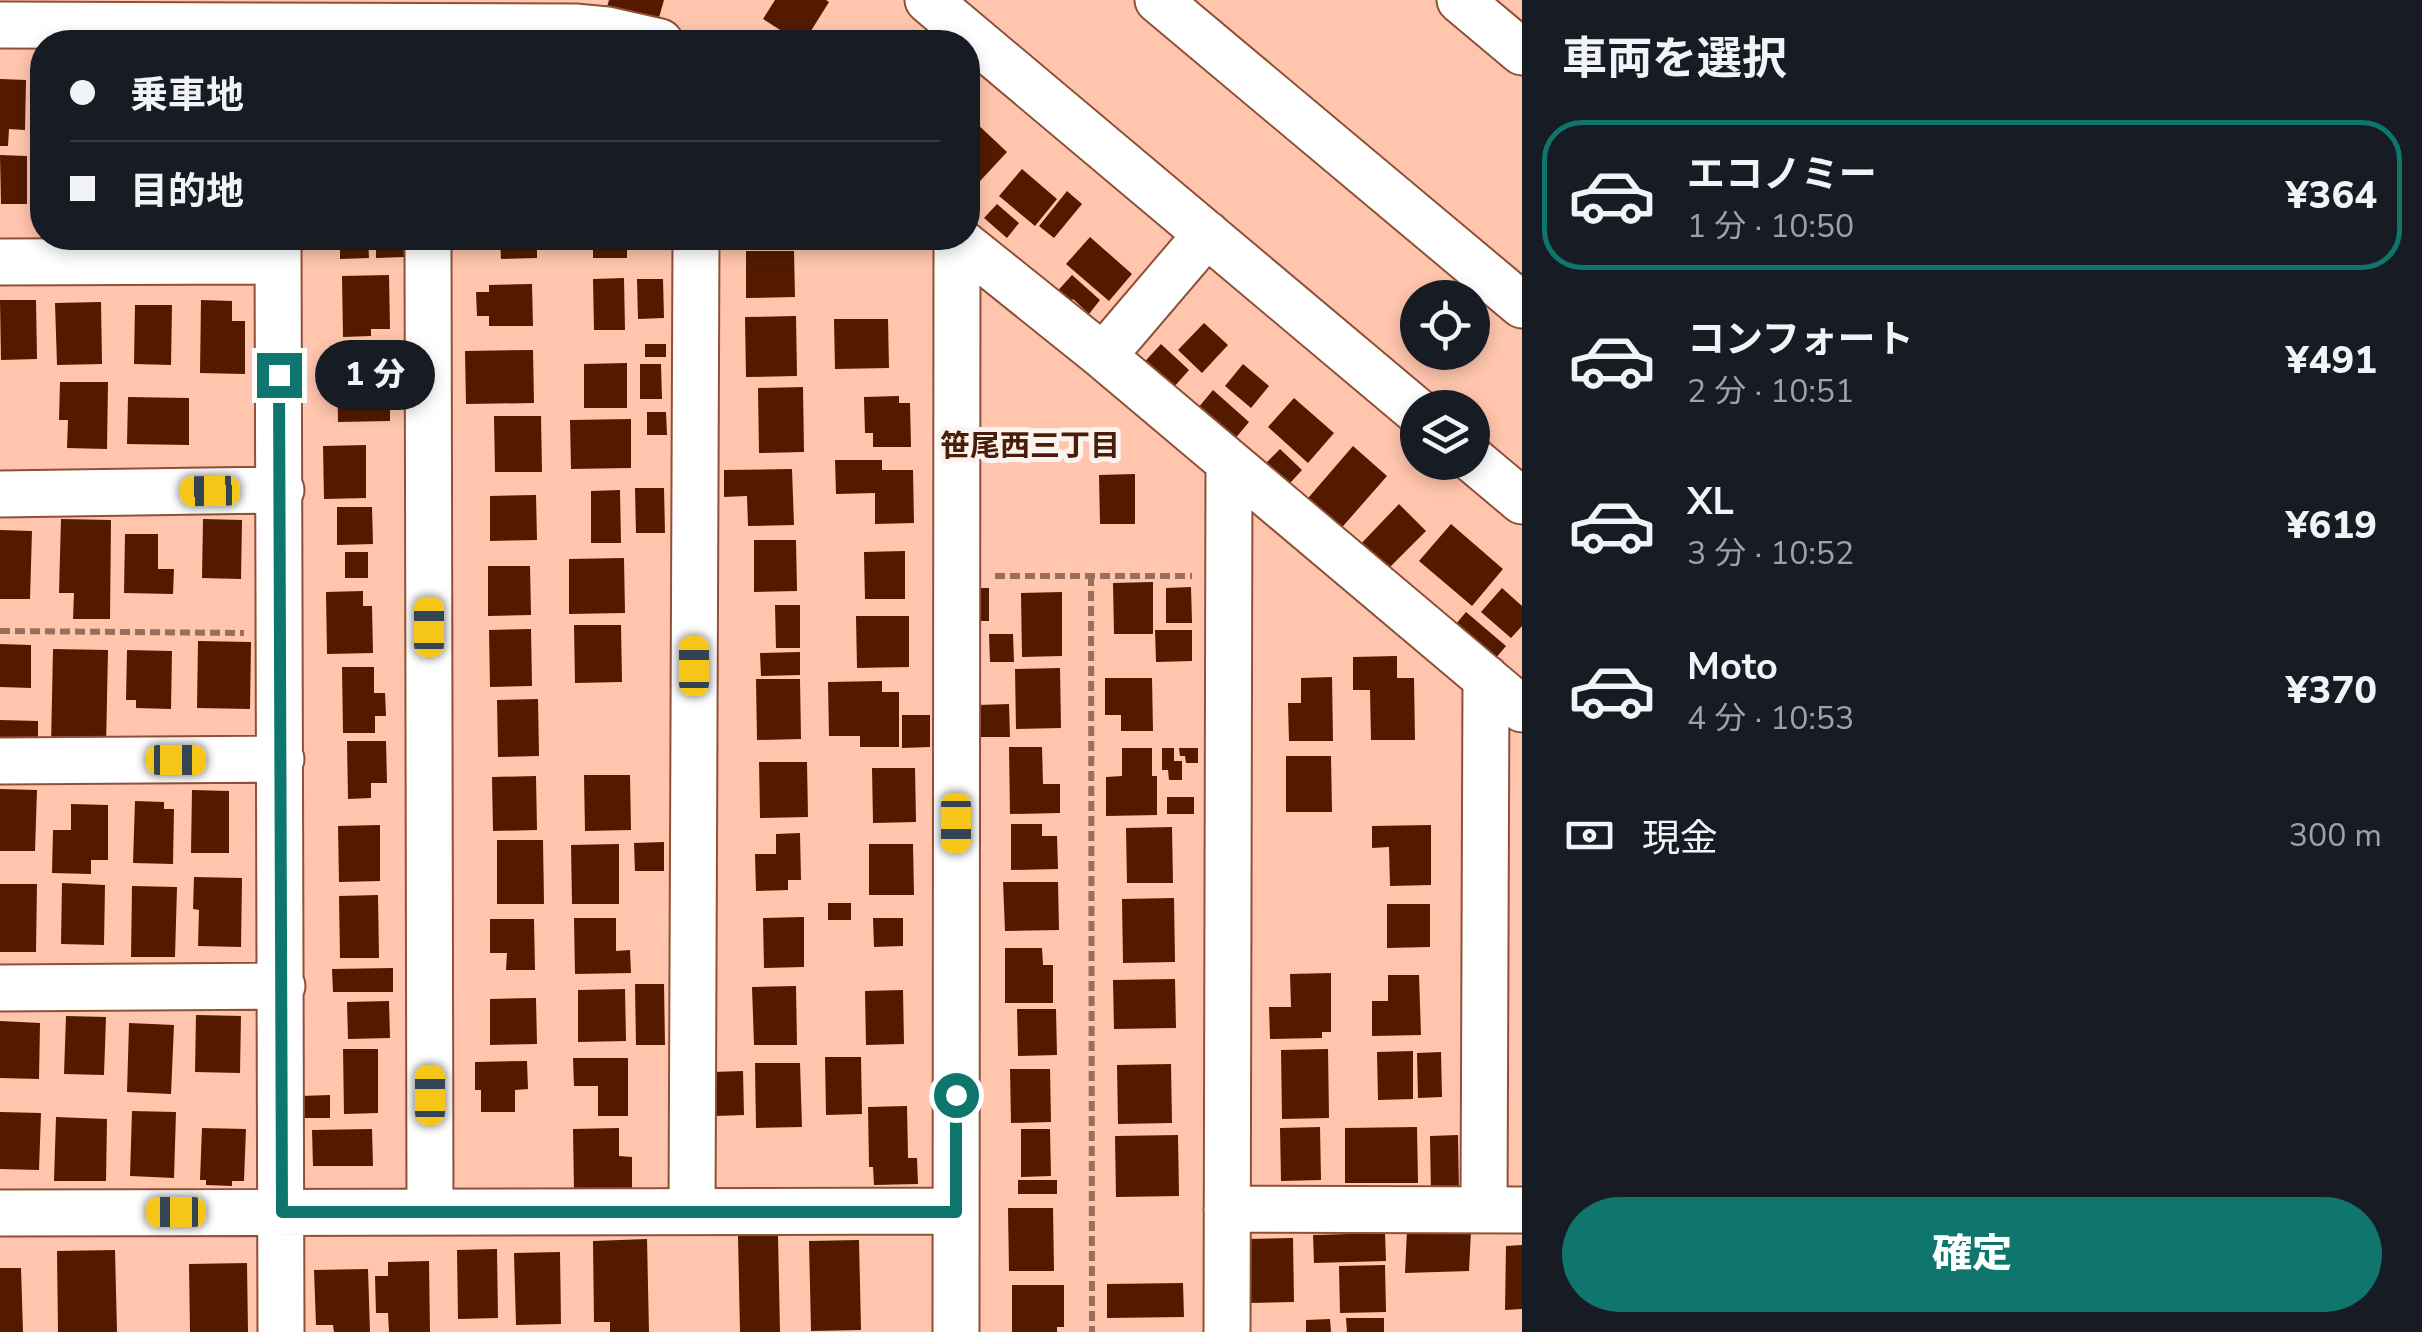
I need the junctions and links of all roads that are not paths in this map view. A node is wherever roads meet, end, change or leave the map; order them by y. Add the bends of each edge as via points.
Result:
1 (928, 0) edge
2 (1158, 0) edge
3 (1460, 0) edge
4 (280, 22) edge
5 (0, 25) edge
6 (379, 30) edge
7 (964, 30) edge
8 (980, 44) edge
9 (1522, 52) edge
10 (1207, 234) junction
11 (257, 250) edge
12 (278, 250) edge
13 (428, 250) edge
14 (696, 250) edge
15 (956, 250) edge
16 (971, 250) edge
17 (0, 262) edge
18 (1522, 306) edge
19 (1103, 356) junction
20 (1400, 397) edge
21 (1228, 464) junction
22 (1490, 474) edge
23 (280, 490) junction
24 (0, 494) edge
25 (1522, 501) edge
26 (1486, 678) junction
27 (1522, 709) edge
28 (282, 760) junction
29 (0, 761) edge
30 (282, 986) junction
31 (0, 988) edge
32 (1227, 1210) junction
33 (1503, 1210) edge
34 (692, 1211) junction
35 (282, 1212) junction
36 (430, 1212) junction
37 (956, 1212) junction
38 (0, 1213) edge
39 (281, 1332) edge
40 (956, 1332) edge
41 (1227, 1332) edge

1 - 7 street
2 - 18 street
3 - 9 street
4 - 5 street
4 - 6 street
8 - 10 street
10 - 19 street
10 - 20 street
11 - 17 street
12 - 23 street
13 - 36 street
14 - 34 street
15 - 37 street
16 - 19 street
19 - 21 street
21 - 26 street
21 - 32 street
22 - 25 street
23 - 24 street
23 - 28 street
26 - 27 street
26 - 33 street
28 - 29 street
28 - 30 street
30 - 31 street
30 - 35 street
32 - 33 street
32 - 41 street
34 - 36 street
34 - 37 street
35 - 36 street
35 - 38 street
35 - 39 street
37 - 40 street

